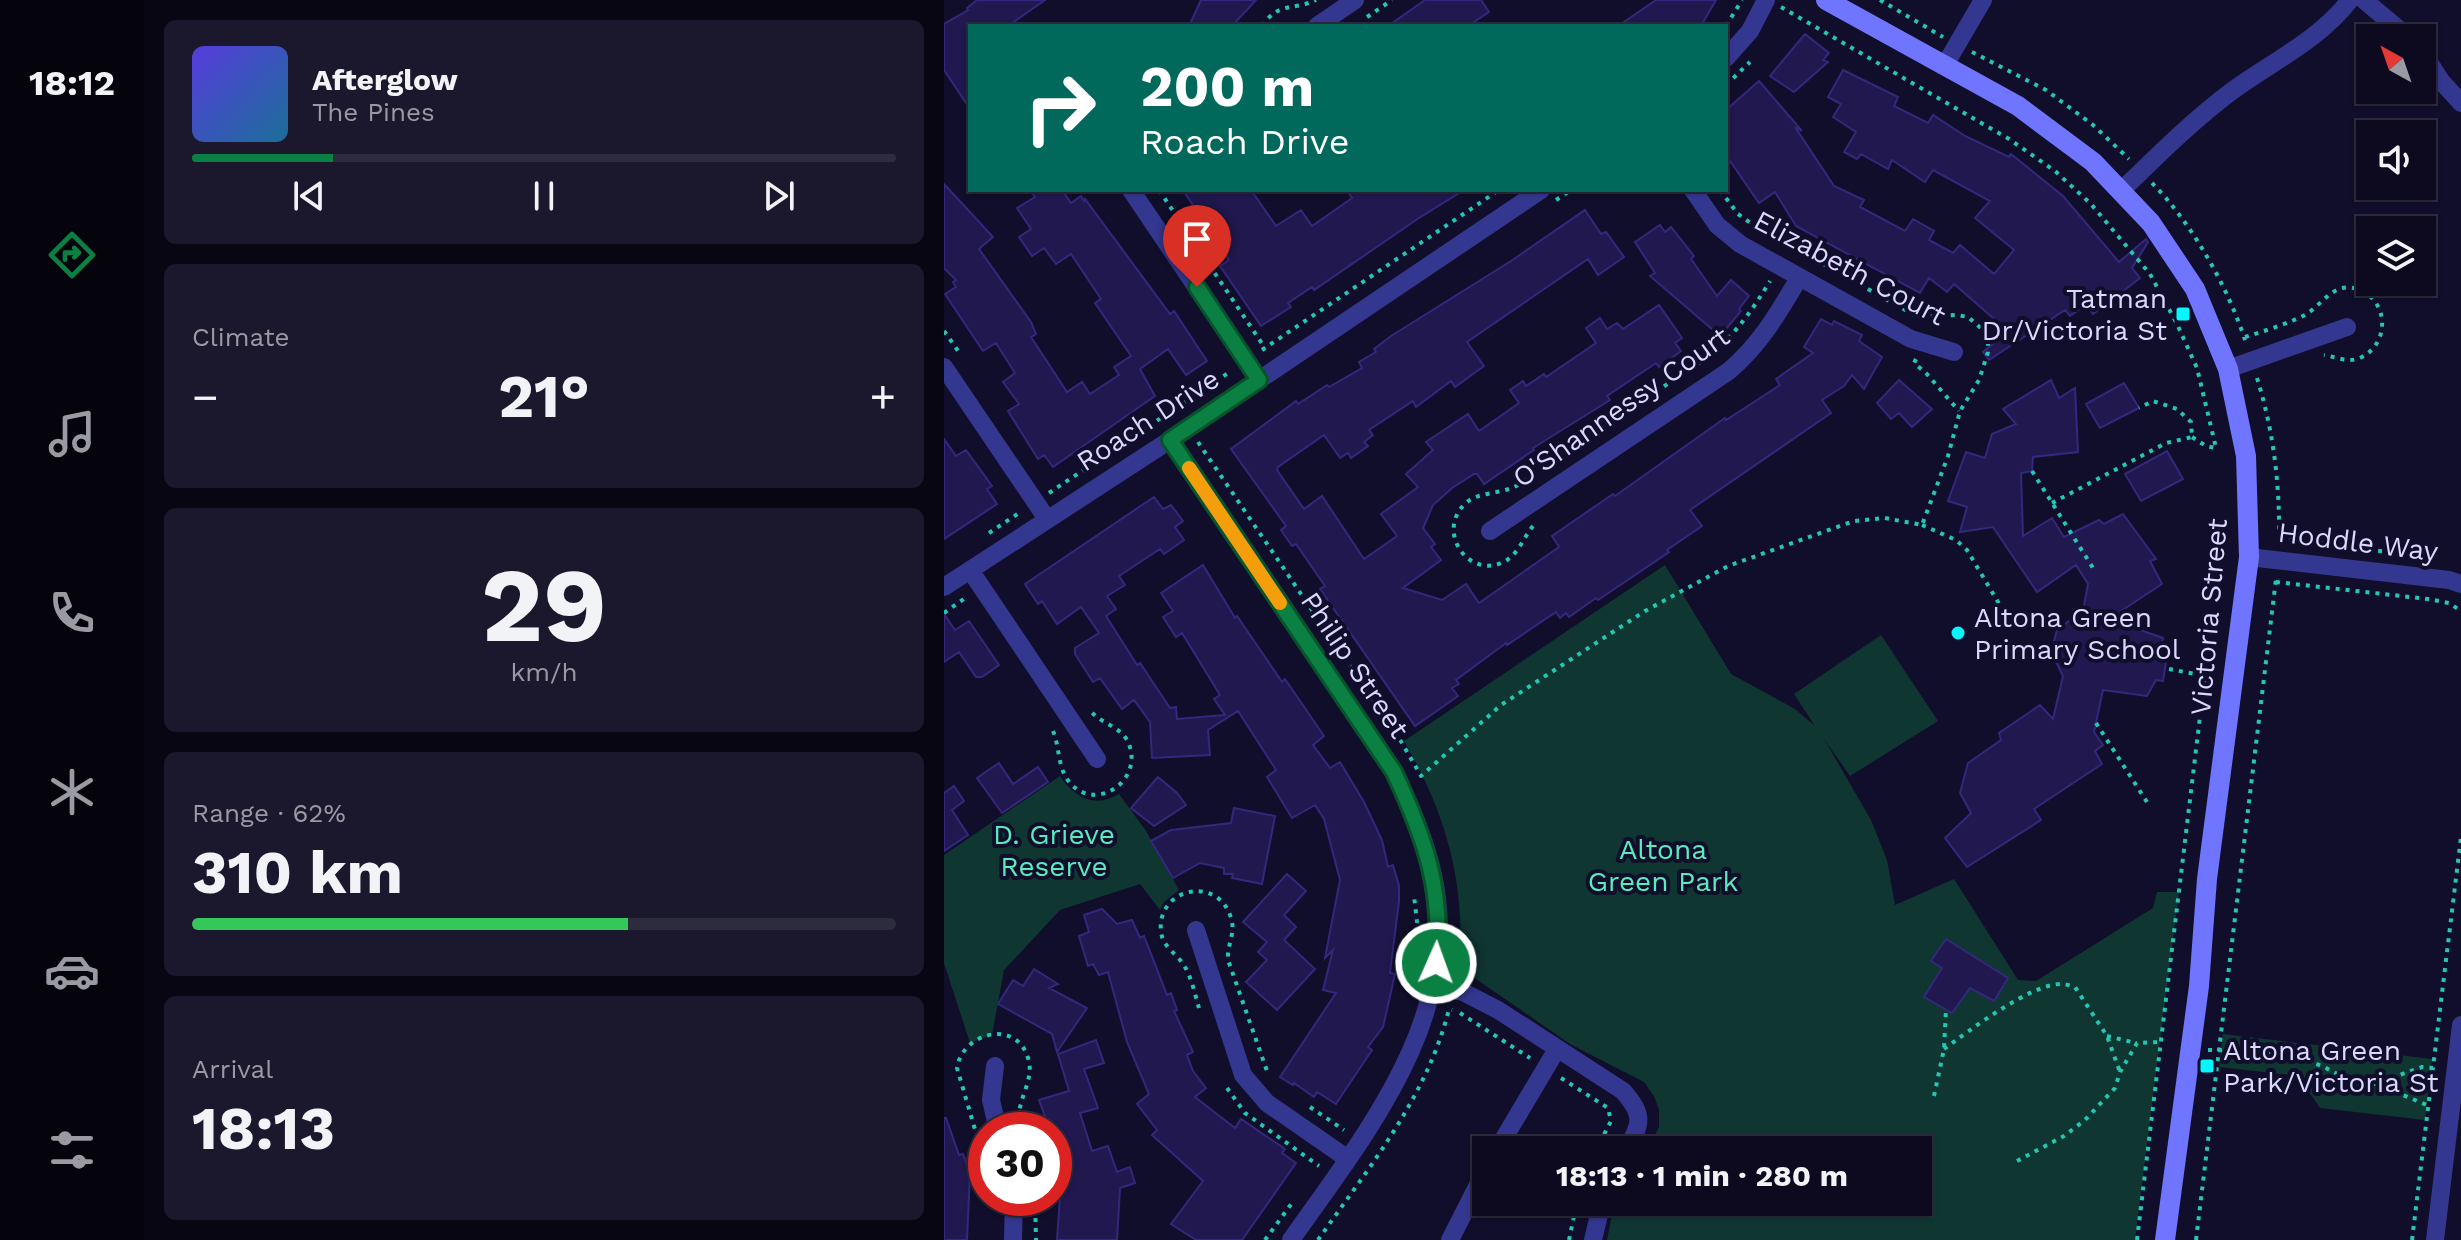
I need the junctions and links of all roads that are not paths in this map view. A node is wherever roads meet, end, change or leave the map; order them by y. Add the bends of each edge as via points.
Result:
1 (1355, 0) edge
2 (1826, 0) edge
3 (1983, 0) edge
4 (2350, 0) edge
5 (2364, 0) edge
6 (1772, 2) edge
7 (1320, 24) edge
8 (2392, 24) edge
9 (1728, 56) edge
10 (1945, 65) junction
11 (2436, 72) edge
12 (2461, 103) edge
13 (2121, 191) junction
14 (1132, 192) edge
15 (1538, 192) edge
16 (1694, 192) edge
17 (1799, 278) junction
18 (2347, 327) dead end
19 (1954, 352) dead end
20 (944, 367) edge
21 (2228, 369) junction
22 (1259, 380) junction
23 (1170, 440) junction
24 (1047, 519) junction
25 (1490, 531) dead end
26 (2249, 557) junction
27 (970, 570) junction
28 (2461, 584) edge
29 (944, 587) edge
30 (1097, 759) dead end
31 (1196, 930) dead end
32 (1434, 987) junction
33 (2461, 1025) edge
34 (1557, 1049) junction
35 (995, 1066) dead end
36 (2456, 1097) edge
37 (994, 1112) edge
38 (1505, 1136) edge
39 (1634, 1136) edge
40 (1348, 1159) junction
41 (1472, 1197) edge
42 (1014, 1216) edge
43 (1599, 1216) edge
44 (1013, 1240) edge
45 (1291, 1240) edge
46 (1450, 1240) edge
47 (1593, 1240) edge
48 (2165, 1240) edge
49 (2435, 1240) edge

1 - 7 street
2 - 10 street, Victoria Street
3 - 10 street
4 - 13 street via 2334,20 2192,123
5 - 8 street
6 - 9 street
10 - 13 street, Victoria Street via 2018,106 2093,162
11 - 12 street
13 - 21 street, Victoria Street via 2151,223 2195,289
14 - 22 street
15 - 22 street, Roach Drive
16 - 17 street, Elizabeth Court via 1717,225 1740,244
17 - 19 street, Elizabeth Court via 1911,339
17 - 25 street, O'Shannessy Court via 1769,330 1729,371
18 - 21 street
20 - 24 street
21 - 26 street, Victoria Street via 2246,456
22 - 23 street, Roach Drive
23 - 24 street, Roach Drive
23 - 32 street, Philip Street via 1394,772 1418,823 1434,877 1439,940
24 - 27 street, Roach Drive
26 - 28 street, Hoddle Way
26 - 48 street, Victoria Street
27 - 29 street, Roach Drive
27 - 30 street
31 - 40 street via 1243,1075 1267,1103
32 - 34 street via 1463,992
32 - 40 street, Philip Street via 1394,1089
33 - 36 street
34 - 38 street
34 - 39 street via 1623,1091 1639,1116
35 - 37 street
36 - 49 street
40 - 45 street, Philip Street
41 - 46 street
42 - 44 street
43 - 47 street

